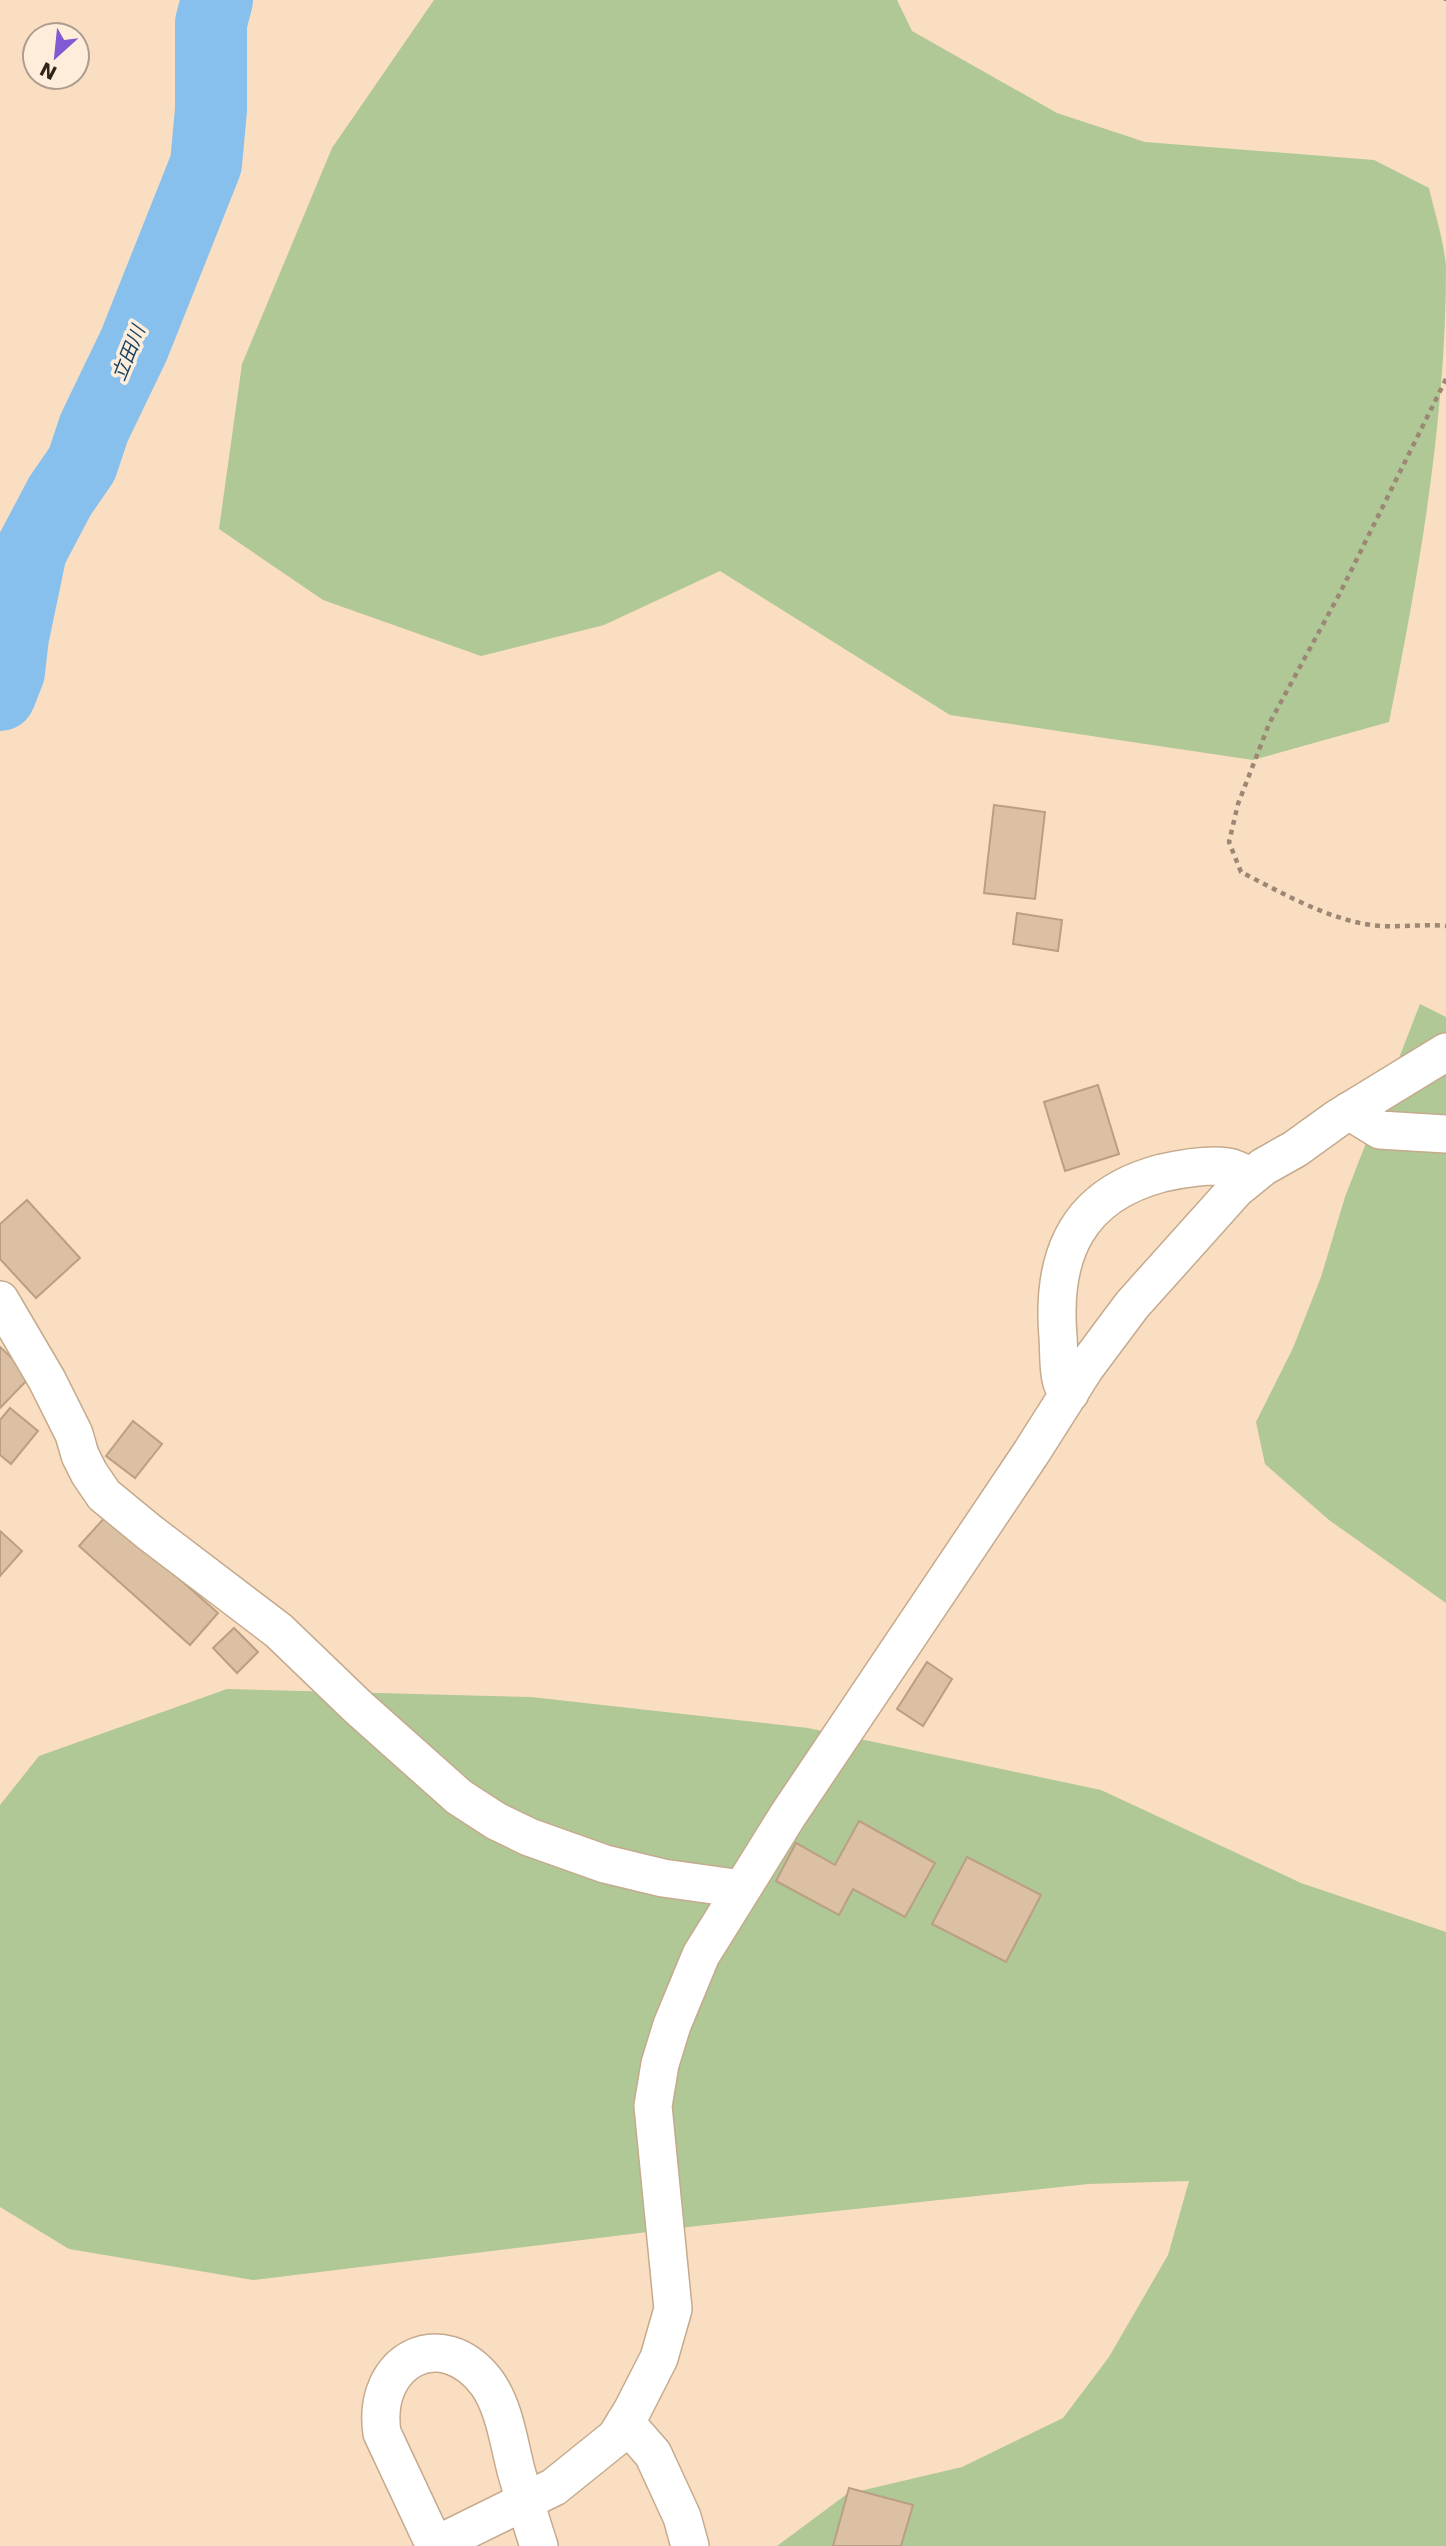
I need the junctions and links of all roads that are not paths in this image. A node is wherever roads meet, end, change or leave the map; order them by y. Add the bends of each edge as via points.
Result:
1 (1446, 1052) edge
2 (1349, 1111) junction
3 (1446, 1134) edge
4 (1252, 1176) junction
5 (0, 1300) edge
6 (1070, 1393) junction
7 (742, 1889) junction
8 (625, 2423) junction
9 (526, 2501) junction
10 (434, 2546) edge
11 (539, 2546) edge
12 (690, 2546) edge

1 - 2 street
2 - 3 street via 1380,1130
2 - 4 street
4 - 6 street via 1132,1305
4 - 6 street via 1229,1167 1179,1169 1139,1179 1093,1208 1065,1255 1058,1288 1062,1384
5 - 7 street via 47,1380 89,1473 104,1495 279,1631 459,1797 529,1838 605,1864
6 - 7 street
7 - 8 street via 701,1955 660,2064 653,2106 673,2309 659,2358
8 - 9 street via 616,2437 579,2468
8 - 12 street via 653,2454
9 - 10 street
9 - 10 street via 488,2385 475,2370 451,2356 416,2356 393,2375 380,2402 380,2417 382,2433
9 - 11 street

